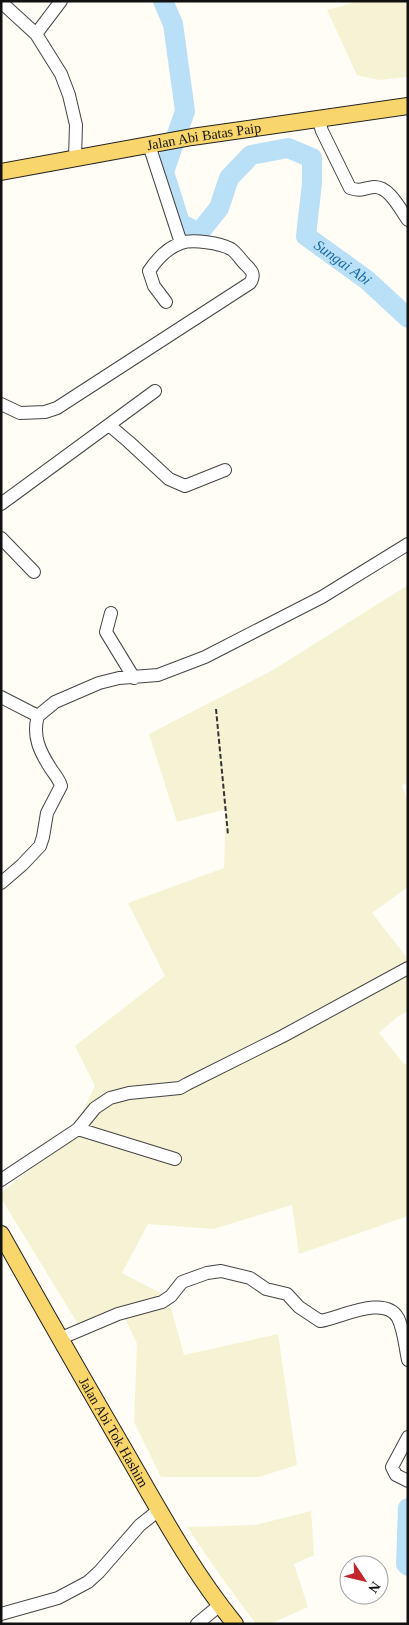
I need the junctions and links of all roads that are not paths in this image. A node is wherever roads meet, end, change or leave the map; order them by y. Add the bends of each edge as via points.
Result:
1 (61, 1) edge
2 (1, 2) edge
3 (36, 34) junction
4 (408, 106) edge
5 (318, 118) junction
6 (154, 144) junction
7 (75, 158) junction
8 (1, 172) edge
9 (408, 220) edge
10 (181, 243) junction
11 (166, 302) dead end
12 (155, 391) dead end
13 (1, 404) edge
14 (109, 425) junction
15 (225, 470) dead end
16 (1, 504) edge
17 (1, 538) edge
18 (408, 544) edge
19 (34, 572) dead end
20 (111, 613) dead end
21 (134, 678) junction
22 (1, 697) edge
23 (38, 716) junction
24 (1, 883) edge
25 (408, 968) edge
26 (78, 1129) junction
27 (175, 1159) dead end
28 (1, 1180) edge
29 (1, 1234) edge
30 (59, 1339) junction
31 (408, 1360) edge
32 (408, 1437) edge
33 (404, 1479) edge
34 (159, 1510) junction
35 (220, 1605) junction
36 (1, 1614) edge
37 (197, 1624) edge
38 (235, 1624) edge

1 - 3 street
2 - 3 street
3 - 7 street via 61,74 69,95 76,126
4 - 5 main road, Jalan Abi Batas Paip
5 - 6 main road, Jalan Abi Batas Paip
5 - 9 street via 350,188 358,191 379,187 386,190
6 - 7 main road, Jalan Abi Batas Paip
6 - 10 street
7 - 8 main road, Jalan Abi Batas Paip
10 - 11 street via 158,258 149,271 154,286
10 - 13 street via 196,241 230,249 253,272 254,278 57,408 20,413
12 - 14 street
14 - 15 street via 170,479 186,486
14 - 16 street
17 - 19 street
18 - 21 street via 322,597 228,646 165,673
20 - 21 street via 106,632
21 - 23 street via 99,683 55,702
22 - 23 street
23 - 24 street via 36,738 61,786 47,812 40,846
25 - 26 street via 180,1088 110,1098 95,1108
26 - 27 street
26 - 28 street
29 - 30 main road, Jalan Abi Tok Hashim
30 - 31 street via 118,1314 162,1302 182,1282 221,1271 250,1278 266,1289 287,1294 320,1321 370,1307 388,1309 397,1316
30 - 34 main road, Jalan Abi Tok Hashim
32 - 33 street via 392,1467 396,1475
34 - 35 main road, Jalan Abi Tok Hashim
34 - 36 street via 140,1525 100,1572 82,1586 58,1598
35 - 37 street
35 - 38 main road, Jalan Abi Tok Hashim

